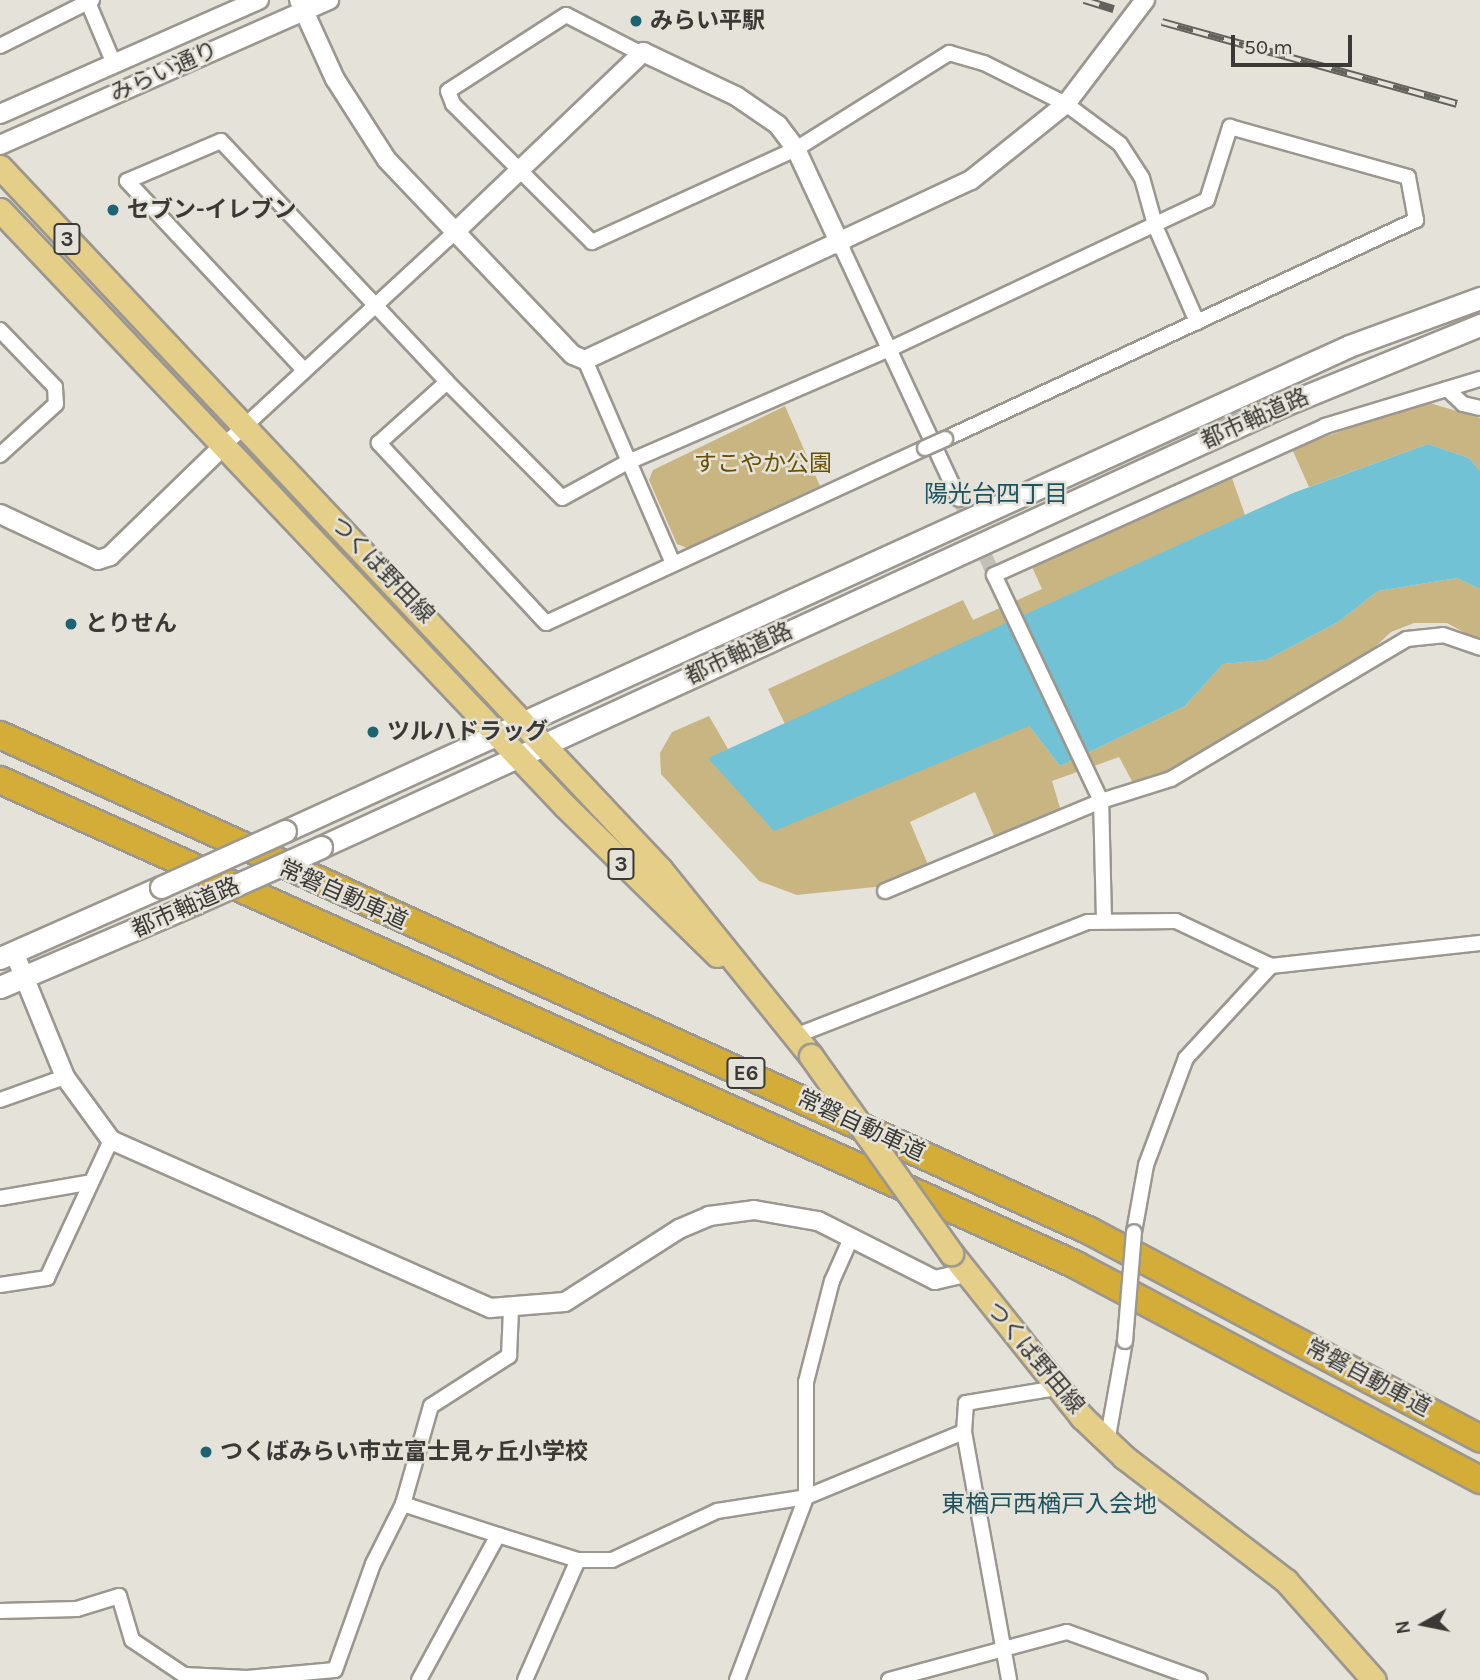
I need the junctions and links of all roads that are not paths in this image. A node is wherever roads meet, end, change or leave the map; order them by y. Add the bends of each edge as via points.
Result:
1 (259, 0) edge
2 (329, 0) edge
3 (1145, 0) edge
4 (89, 1) edge
5 (301, 6) edge
6 (0, 46) edge
7 (640, 53) junction
8 (114, 64) junction
9 (1066, 104) junction
10 (0, 114) edge
11 (0, 145) edge
12 (796, 149) junction
13 (0, 167) edge
14 (519, 171) junction
15 (0, 210) edge
16 (1156, 228) junction
17 (456, 231) junction
18 (841, 246) junction
19 (1480, 298) edge
20 (377, 304) junction
21 (1197, 321) junction
22 (1480, 325) edge
23 (3, 337) edge
24 (890, 349) junction
25 (585, 360) junction
26 (304, 370) junction
27 (1480, 379) edge
28 (447, 382) junction
29 (1447, 389) junction
30 (1480, 408) edge
31 (244, 427) junction
32 (223, 446) junction
33 (0, 455) edge
34 (626, 463) junction
35 (959, 499) tunnel mouth
36 (0, 514) edge
37 (673, 563) junction
38 (1480, 648) edge
39 (525, 723) junction
40 (0, 735) edge
41 (498, 735) junction
42 (544, 743) junction
43 (517, 756) junction
44 (0, 780) edge
45 (1098, 795) junction
46 (885, 891) dead end
47 (1104, 920) junction
48 (1480, 943) edge
49 (7, 955) edge
50 (1271, 965) junction
51 (24, 978) junction
52 (751, 984) junction
53 (0, 987) edge
54 (795, 1036) junction
55 (65, 1077) junction
56 (0, 1100) edge
57 (111, 1140) junction
58 (87, 1183) junction
59 (0, 1198) edge
60 (852, 1236) junction
61 (966, 1273) junction
62 (0, 1285) edge
63 (511, 1311) junction
64 (1057, 1388) junction
65 (964, 1432) junction
66 (1480, 1438) edge
67 (1107, 1442) junction
68 (1480, 1480) edge
69 (806, 1497) junction
70 (403, 1504) junction
71 (498, 1535) junction
72 (578, 1560) junction
73 (0, 1611) edge
74 (1008, 1644) junction
75 (419, 1680) edge
76 (525, 1680) edge
77 (737, 1680) edge
78 (889, 1680) edge
79 (1010, 1680) edge
80 (1200, 1680) edge
81 (1374, 1680) edge

1 - 8 street, みらい通り
2 - 5 street, みらい通り
3 - 9 street
4 - 6 street
4 - 8 street
5 - 11 street, みらい通り
5 - 17 street via 360,124
7 - 12 street via 736,96 778,125
7 - 14 street
7 - 14 street via 566,15 456,81 448,90 453,104
8 - 10 street, みらい通り
9 - 12 street via 1020,77 949,53
9 - 16 street via 1119,144 1142,178
9 - 18 street via 971,180
12 - 14 street via 592,242
12 - 18 street
13 - 31 main road, つくば野田線 / 3
14 - 17 street
15 - 32 main road, つくば野田線 / 3
16 - 21 street
16 - 21 street via 1206,200 1230,127 1408,177 1416,220
16 - 24 street
17 - 20 street
17 - 25 street via 573,355
18 - 24 street
18 - 25 street
19 - 39 main road, 都市軸道路 via 1349,346
20 - 26 street
20 - 26 street via 221,141 127,181
20 - 28 street
21 - 37 street, bridge
22 - 42 main road, 都市軸道路 via 1284,405
23 - 33 street via 55,387 56,404
24 - 34 street
24 - 35 street
25 - 34 street
26 - 31 street
27 - 29 street
28 - 34 street via 562,498
28 - 37 street via 379,443 546,623
29 - 30 street via 1462,404
29 - 45 street via 1325,426 995,575
31 - 32 street
31 - 39 main road, つくば野田線 / 3
32 - 36 street via 110,556 98,560
32 - 41 main road, つくば野田線 / 3
34 - 37 street
38 - 45 street via 1443,635 1407,639 1171,779
39 - 41 main road, 都市軸道路
39 - 42 main road, つくば野田線 / 3
40 - 66 highway, 常磐自動車道 / E6 via 1090,1231
41 - 43 main road, つくば野田線 / 3
41 - 49 main road, 都市軸道路, bridge
42 - 43 main road, 都市軸道路
42 - 52 main road, つくば野田線 / 3 via 661,870
43 - 51 main road, 都市軸道路, bridge
43 - 52 main road, つくば野田線 / 3 via 684,928
44 - 68 highway, 常磐自動車道 / E6 via 1076,1265
45 - 46 street
45 - 47 street
47 - 50 street via 1176,921
47 - 54 street
48 - 50 street
49 - 51 street
50 - 67 street, bridge via 1186,1058 1146,1165 1134,1232 1125,1342
51 - 53 main road, 都市軸道路
51 - 55 street
52 - 54 main road, つくば野田線 / 3
54 - 61 main road, つくば野田線 / 3, bridge
55 - 56 street
55 - 57 street
57 - 58 street
57 - 63 street via 453,1296
58 - 59 street
58 - 62 street via 47,1278
60 - 61 street via 924,1277
60 - 63 street via 799,1214 725,1213 678,1230 565,1302
60 - 69 street via 832,1281 806,1382
61 - 64 main road, つくば野田線 / 3
63 - 70 street via 509,1356 431,1406
64 - 65 street via 965,1402
64 - 67 main road, つくば野田線 / 3
65 - 69 street
65 - 74 street via 976,1516
67 - 81 main road, つくば野田線 / 3 via 1286,1581
69 - 72 street via 716,1511 612,1560
69 - 77 street
70 - 71 street
70 - 73 street via 373,1564 335,1670 247,1678 184,1675 132,1640 119,1596 77,1609
71 - 72 street
71 - 75 street
72 - 76 street
74 - 78 street
74 - 79 street
74 - 80 street via 1067,1632

